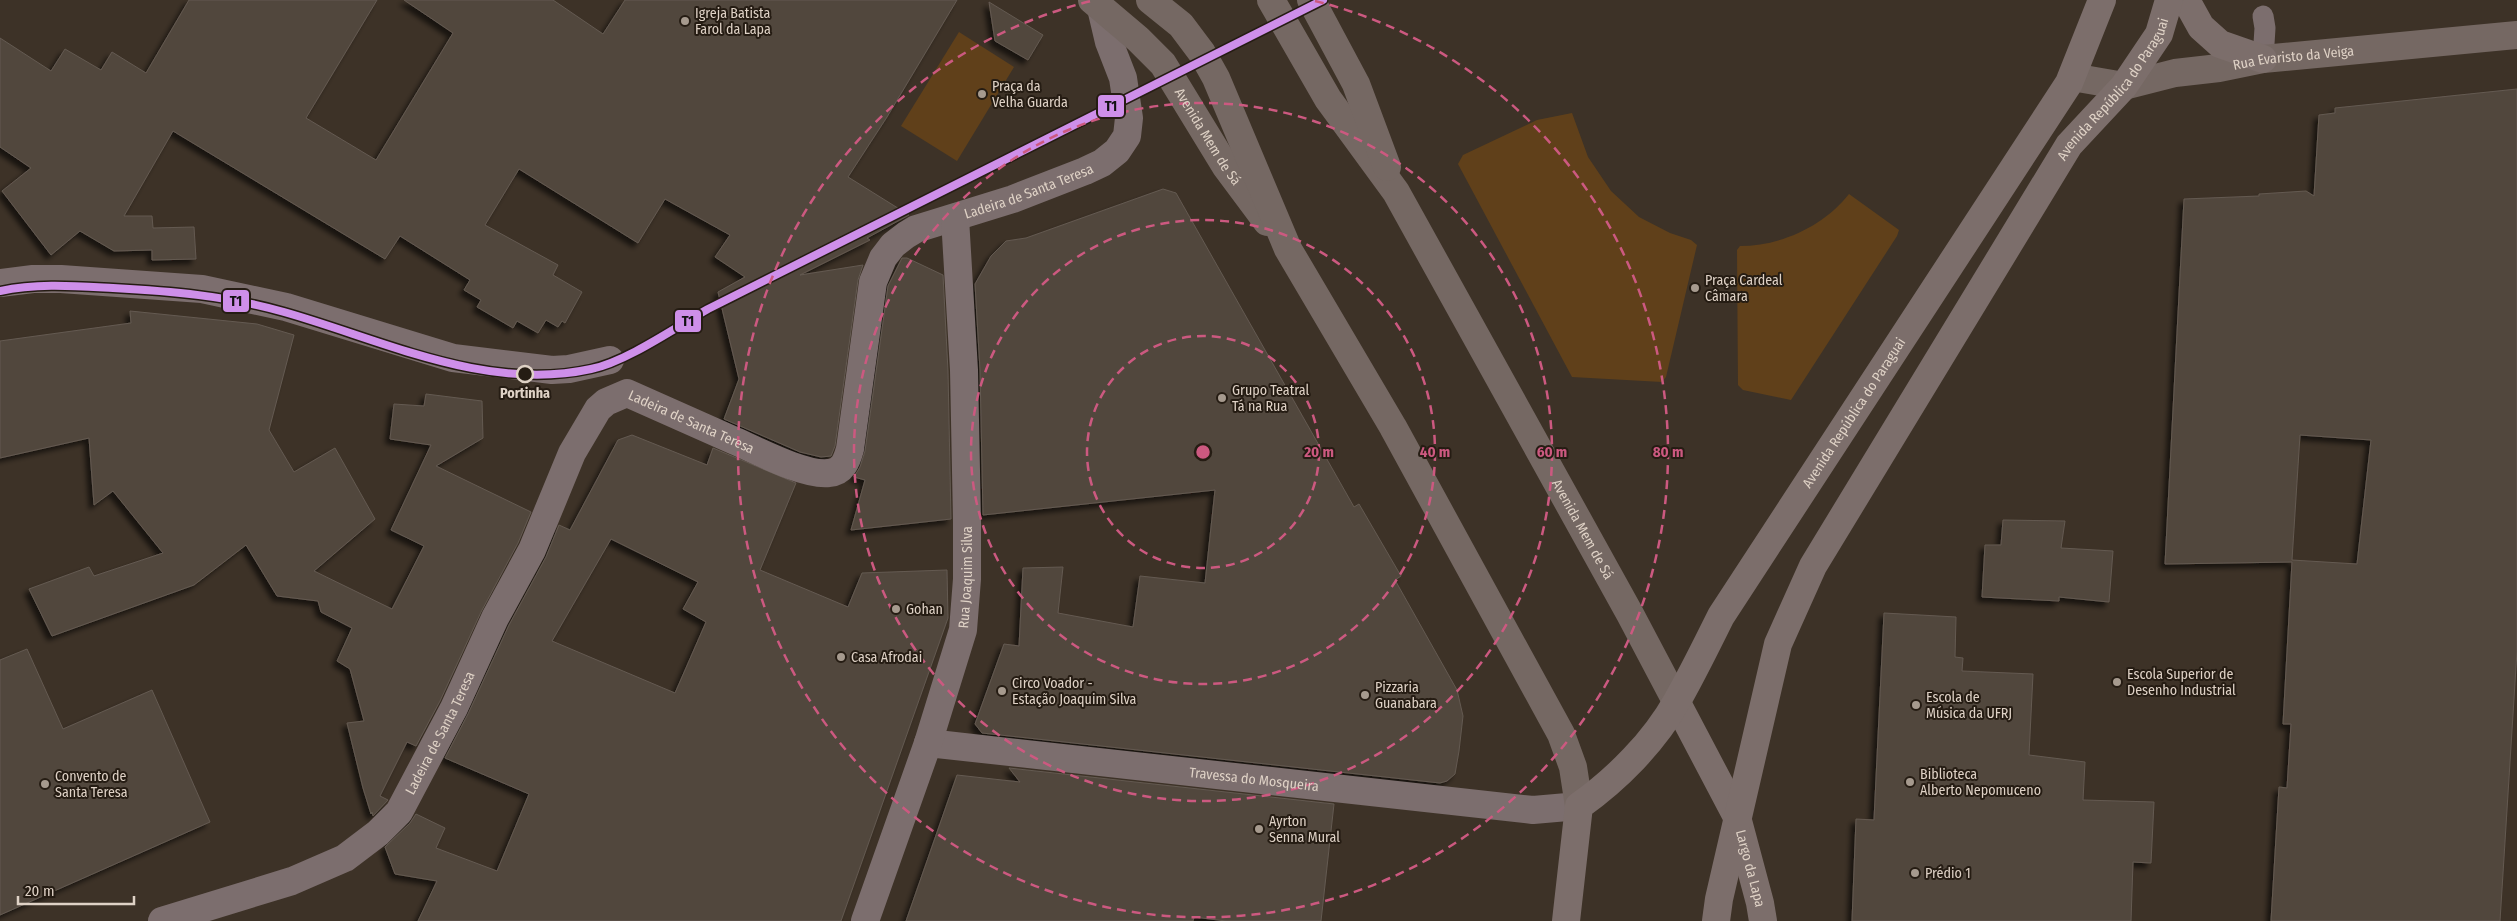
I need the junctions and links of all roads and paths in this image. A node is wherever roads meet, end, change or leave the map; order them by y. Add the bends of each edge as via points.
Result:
1 (1150, 0) edge
2 (1271, 0) edge
3 (1311, 0) edge
4 (2169, 0) edge
5 (2186, 0) edge
6 (1096, 4) edge
7 (2093, 7) edge
8 (2263, 16) dead end
9 (2517, 34) edge
10 (2264, 59) junction
11 (2070, 80) junction
12 (2124, 86) junction
13 (2069, 144) junction
14 (1396, 192) junction
15 (955, 218) junction
16 (1288, 249) junction
17 (0, 283) edge
18 (610, 360) dead end
19 (1677, 702) junction
20 (928, 744) junction
21 (1579, 806) junction
22 (1737, 817) junction
23 (162, 921) edge
24 (865, 921) edge
25 (1566, 921) edge
26 (1716, 921) edge
27 (1763, 921) edge

1 - 16 main road, Avenida Mem de Sá via 1181,25 1207,61
2 - 14 main road, Avenida Mem de Sá via 1328,99
3 - 14 main road, Avenida Mem de Sá via 1364,102
4 - 12 main road, Avenida República do Paraguai via 2159,34
5 - 10 main road via 2201,28 2220,44
6 - 15 street, Ladeira de Santa Teresa via 1123,78 1129,118 1127,136 1118,151 1085,171
6 - 16 main road, Avenida Mem de Sá via 1163,64 1226,167
7 - 11 main road, Avenida República do Paraguai
8 - 10 lane
9 - 10 main road, Rua Evaristo da Veiga
10 - 12 main road, Rua Evaristo da Veiga
11 - 12 main road, Rua Evaristo da Veiga
11 - 13 main road
11 - 19 main road, Avenida República do Paraguai via 1721,616
12 - 13 main road, Avenida República do Paraguai
13 - 22 main road, Avenida República do Paraguai via 1813,566 1778,644
14 - 19 main road, Avenida Mem de Sá
15 - 20 street, Rua Joaquim Silva via 964,370 968,579 963,630
15 - 23 street, Ladeira de Santa Teresa via 906,235 883,258 873,282 850,449 846,463 839,470 819,473 779,461 627,393 606,402 598,409 572,452 532,550 399,812 345,858 292,880
16 - 21 main road, Avenida Mem de Sá via 1393,427 1539,691 1561,734 1573,767
17 - 18 street via 61,279 202,290 286,307 453,358 552,370
19 - 21 main road, Avenida República do Paraguai via 1608,785
19 - 22 main road, Avenida Mem de Sá
20 - 21 street, Travessa do Mosqueira via 1533,810
20 - 24 street, Rua Joaquim Silva
21 - 25 main road
22 - 26 main road, Avenida República do Paraguai
22 - 27 main road, Largo da Lapa

